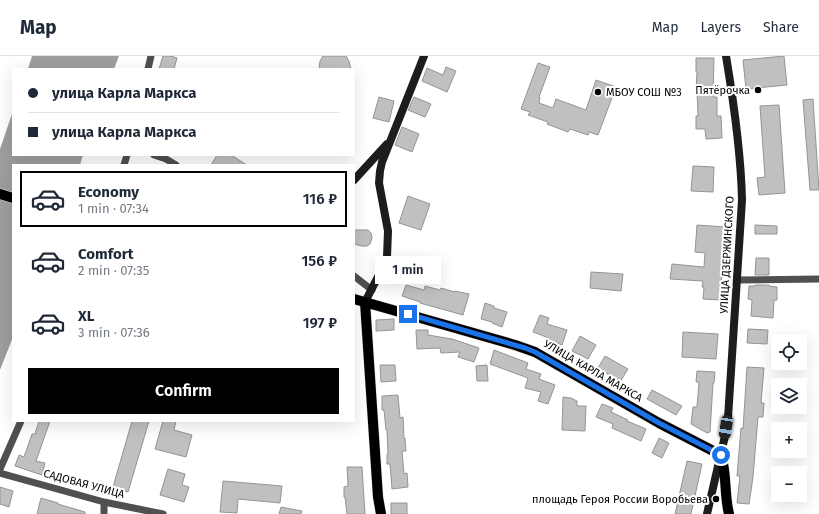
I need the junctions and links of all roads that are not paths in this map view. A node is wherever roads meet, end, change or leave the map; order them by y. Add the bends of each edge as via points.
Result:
1 (151, 56) edge
2 (424, 56) edge
3 (726, 56) edge
4 (148, 68) edge
5 (390, 140) junction
6 (157, 156) edge
7 (174, 164) edge
8 (355, 179) edge
9 (0, 194) edge
10 (12, 198) edge
11 (355, 277) edge
12 (819, 279) edge
13 (737, 280) junction
14 (372, 290) junction
15 (355, 299) edge
16 (365, 302) junction
17 (355, 305) edge
18 (21, 422) edge
19 (721, 455) junction
20 (0, 469) edge
21 (0, 473) edge
22 (104, 502) junction
23 (104, 514) edge
24 (163, 514) edge
25 (381, 514) edge
26 (707, 514) edge
27 (729, 514) edge

1 - 4 street
2 - 5 main road
3 - 13 main road, УЛИЦА ДЗЕРЖИНСКОГО via 738,132 741,173 742,200
5 - 8 main road
5 - 14 main road via 380,171 388,231 387,256
6 - 7 street
9 - 10 main road
11 - 14 street
12 - 13 street
13 - 19 main road, УЛИЦА ДЗЕРЖИНСКОГО via 728,418
14 - 16 main road
15 - 16 main road, УЛИЦА КАРЛА МАРКСА
16 - 17 street
16 - 19 main road, УЛИЦА КАРЛА МАРКСА via 535,352 659,423
16 - 25 main road
18 - 20 street
19 - 26 main road, УЛИЦА ДЗЕРЖИНСКОГО
19 - 27 main road
21 - 22 street, САДОВАЯ УЛИЦА
22 - 23 street
22 - 24 street, САДОВАЯ УЛИЦА

